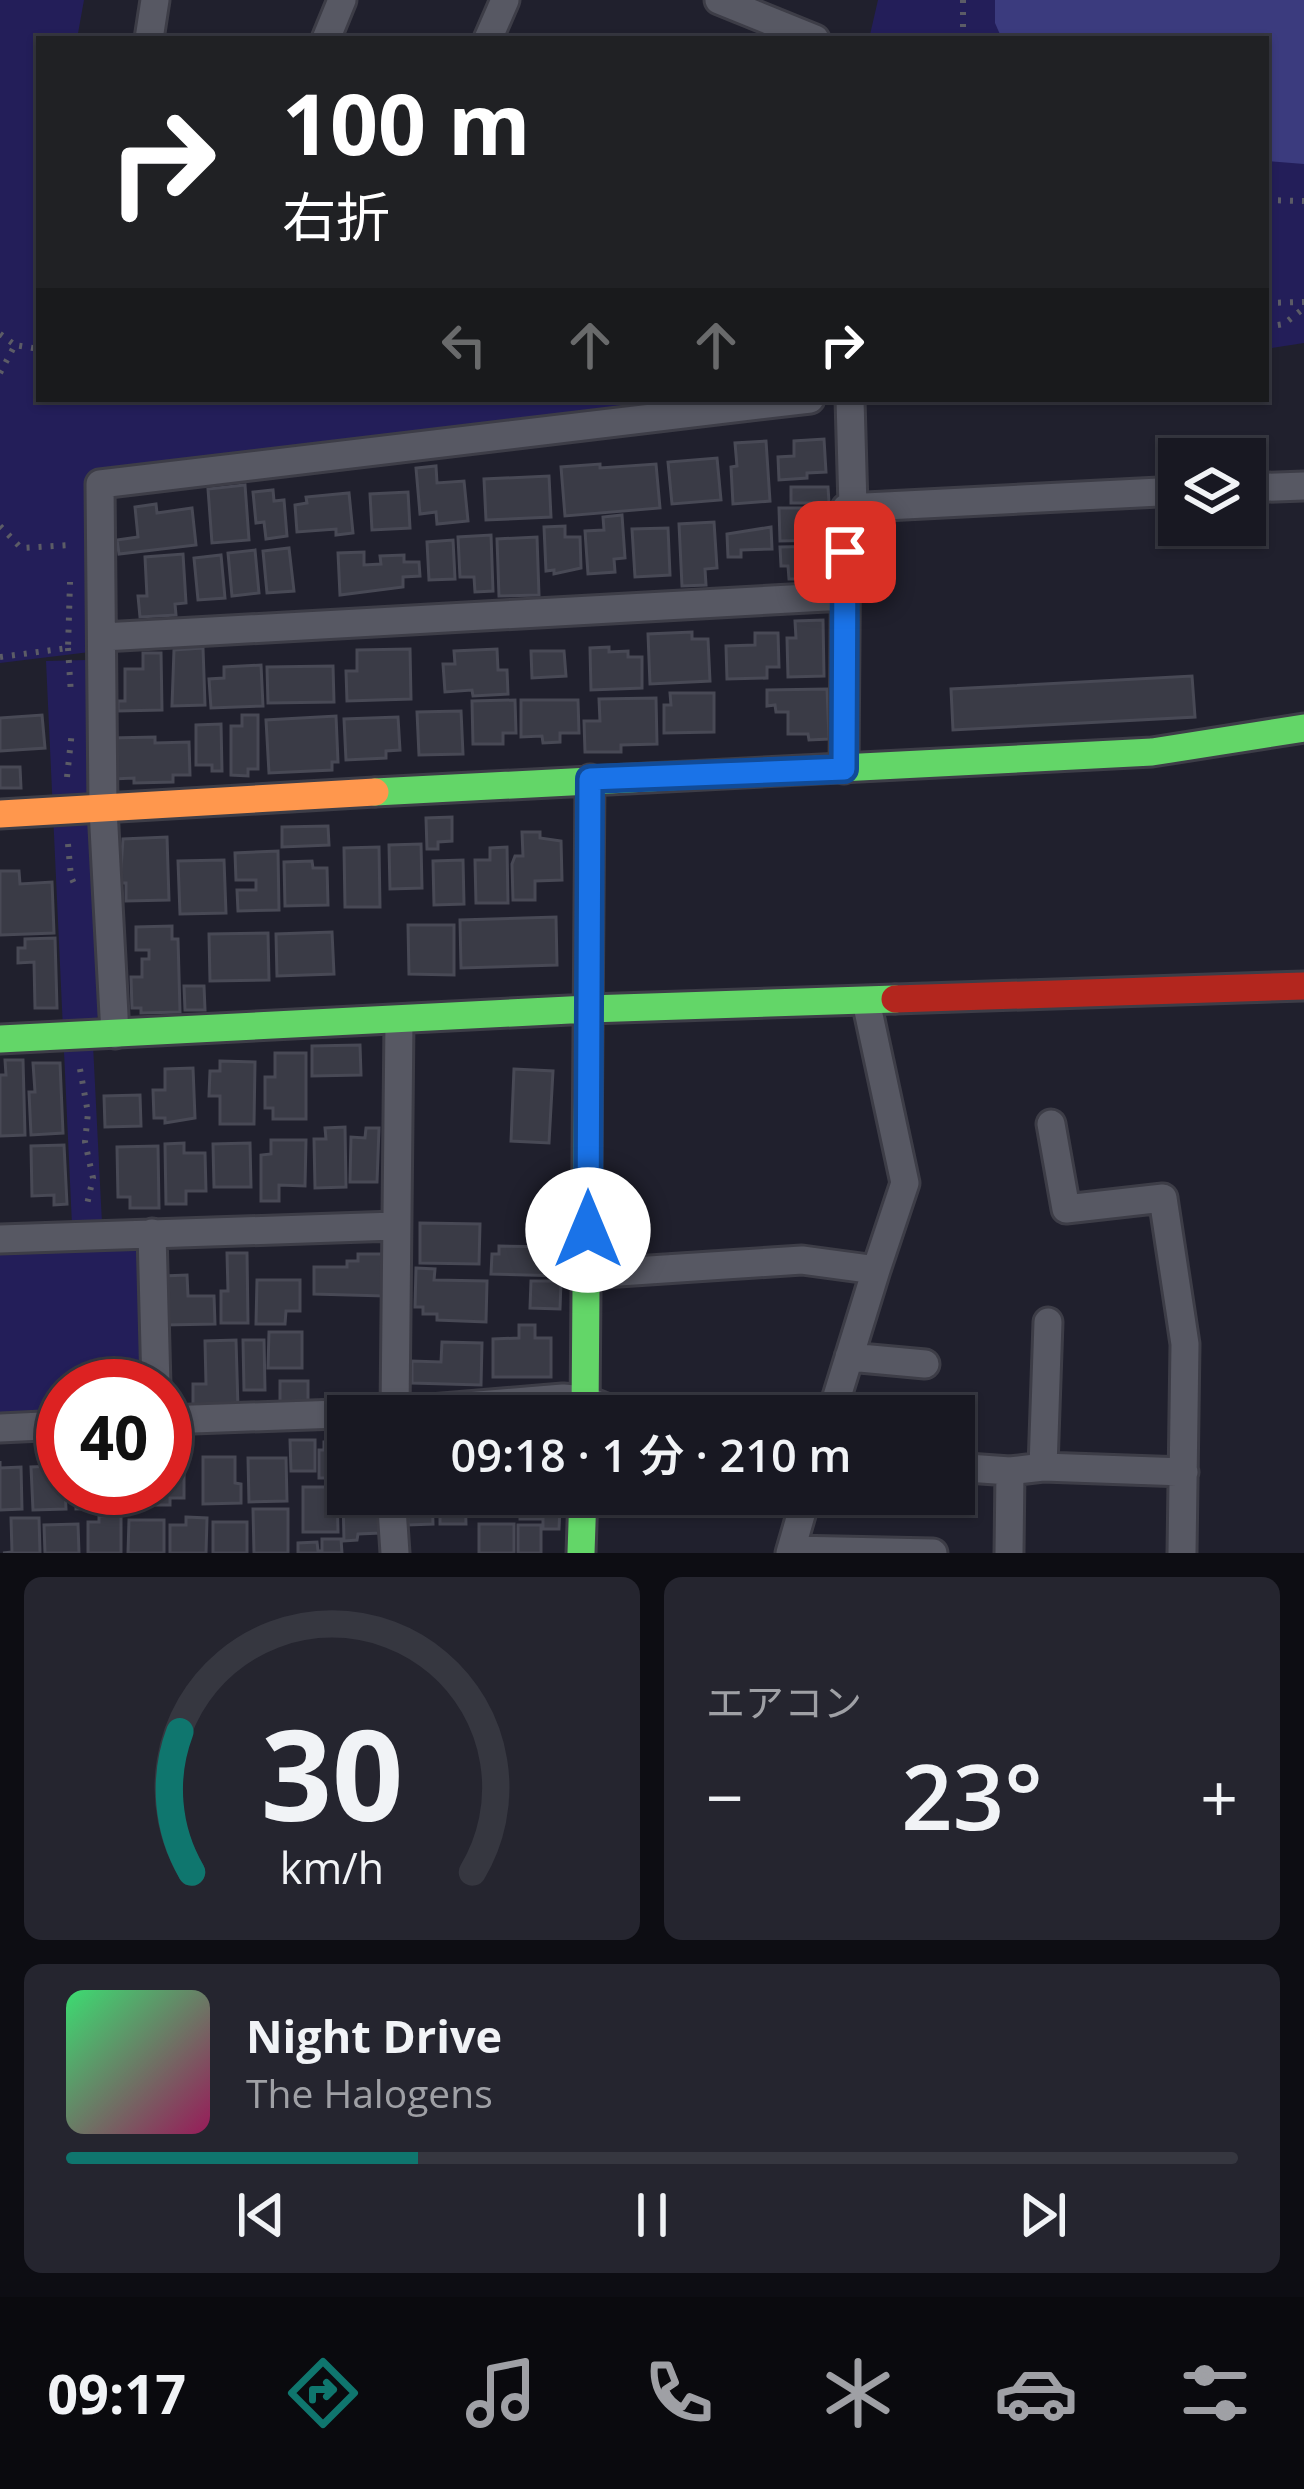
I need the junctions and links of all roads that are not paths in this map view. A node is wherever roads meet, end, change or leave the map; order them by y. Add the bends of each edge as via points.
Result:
1 (155, 0) edge
2 (342, 0) edge
3 (505, 0) edge
4 (719, 0) edge
5 (149, 36) edge
6 (327, 36) edge
7 (489, 36) edge
8 (808, 36) edge
9 (785, 402) edge
10 (850, 402) edge
11 (1304, 485) edge
12 (1266, 487) edge
13 (1158, 492) edge
14 (854, 507) junction
15 (844, 596) junction
16 (103, 637) junction
17 (1304, 728) edge
18 (844, 769) junction
19 (590, 779) junction
20 (103, 809) junction
21 (0, 814) edge
22 (1304, 986) edge
23 (866, 1001) junction
24 (589, 1009) junction
25 (399, 1020) junction
26 (115, 1034) junction
27 (0, 1039) edge
28 (1051, 1124) dead end
29 (395, 1226) junction
30 (152, 1233) junction
31 (0, 1239) edge
32 (876, 1270) junction
33 (588, 1274) junction
34 (1048, 1322) dead end
35 (849, 1357) junction
36 (155, 1359) edge
37 (925, 1364) dead end
38 (390, 1395) edge
39 (586, 1395) edge
40 (837, 1395) edge
41 (327, 1415) edge
42 (192, 1419) edge
43 (36, 1426) edge
44 (0, 1428) edge
45 (1043, 1468) junction
46 (975, 1469) edge
47 (1010, 1471) junction
48 (1184, 1472) junction
49 (392, 1515) edge
50 (582, 1515) edge
51 (801, 1515) edge
52 (791, 1551) edge
53 (395, 1553) edge
54 (581, 1553) edge
55 (933, 1553) edge
56 (1009, 1553) edge
57 (1182, 1553) edge

1 - 5 street
2 - 6 street
3 - 7 street
4 - 8 street
9 - 16 street via 100,484
10 - 14 street
11 - 12 street
13 - 14 street
14 - 15 street via 846,508
15 - 16 street
15 - 18 street
16 - 20 street
17 - 18 street via 1152,752
18 - 19 street
19 - 20 street
19 - 24 street
20 - 21 street
20 - 26 street
22 - 23 street
23 - 24 street
23 - 32 street via 905,1183
24 - 25 street
24 - 33 street
25 - 26 street
25 - 29 street
26 - 27 street
28 - 48 street via 1066,1209 1162,1198 1185,1344
29 - 30 street
29 - 38 street
30 - 31 street
30 - 36 street
32 - 33 street via 802,1260
32 - 35 street
33 - 39 street
34 - 45 street
35 - 37 street
35 - 40 street
41 - 42 street
43 - 44 street
45 - 47 street
45 - 48 street
46 - 47 street
47 - 56 street
48 - 57 street
49 - 53 street
50 - 54 street
51 - 52 street
52 - 55 street

